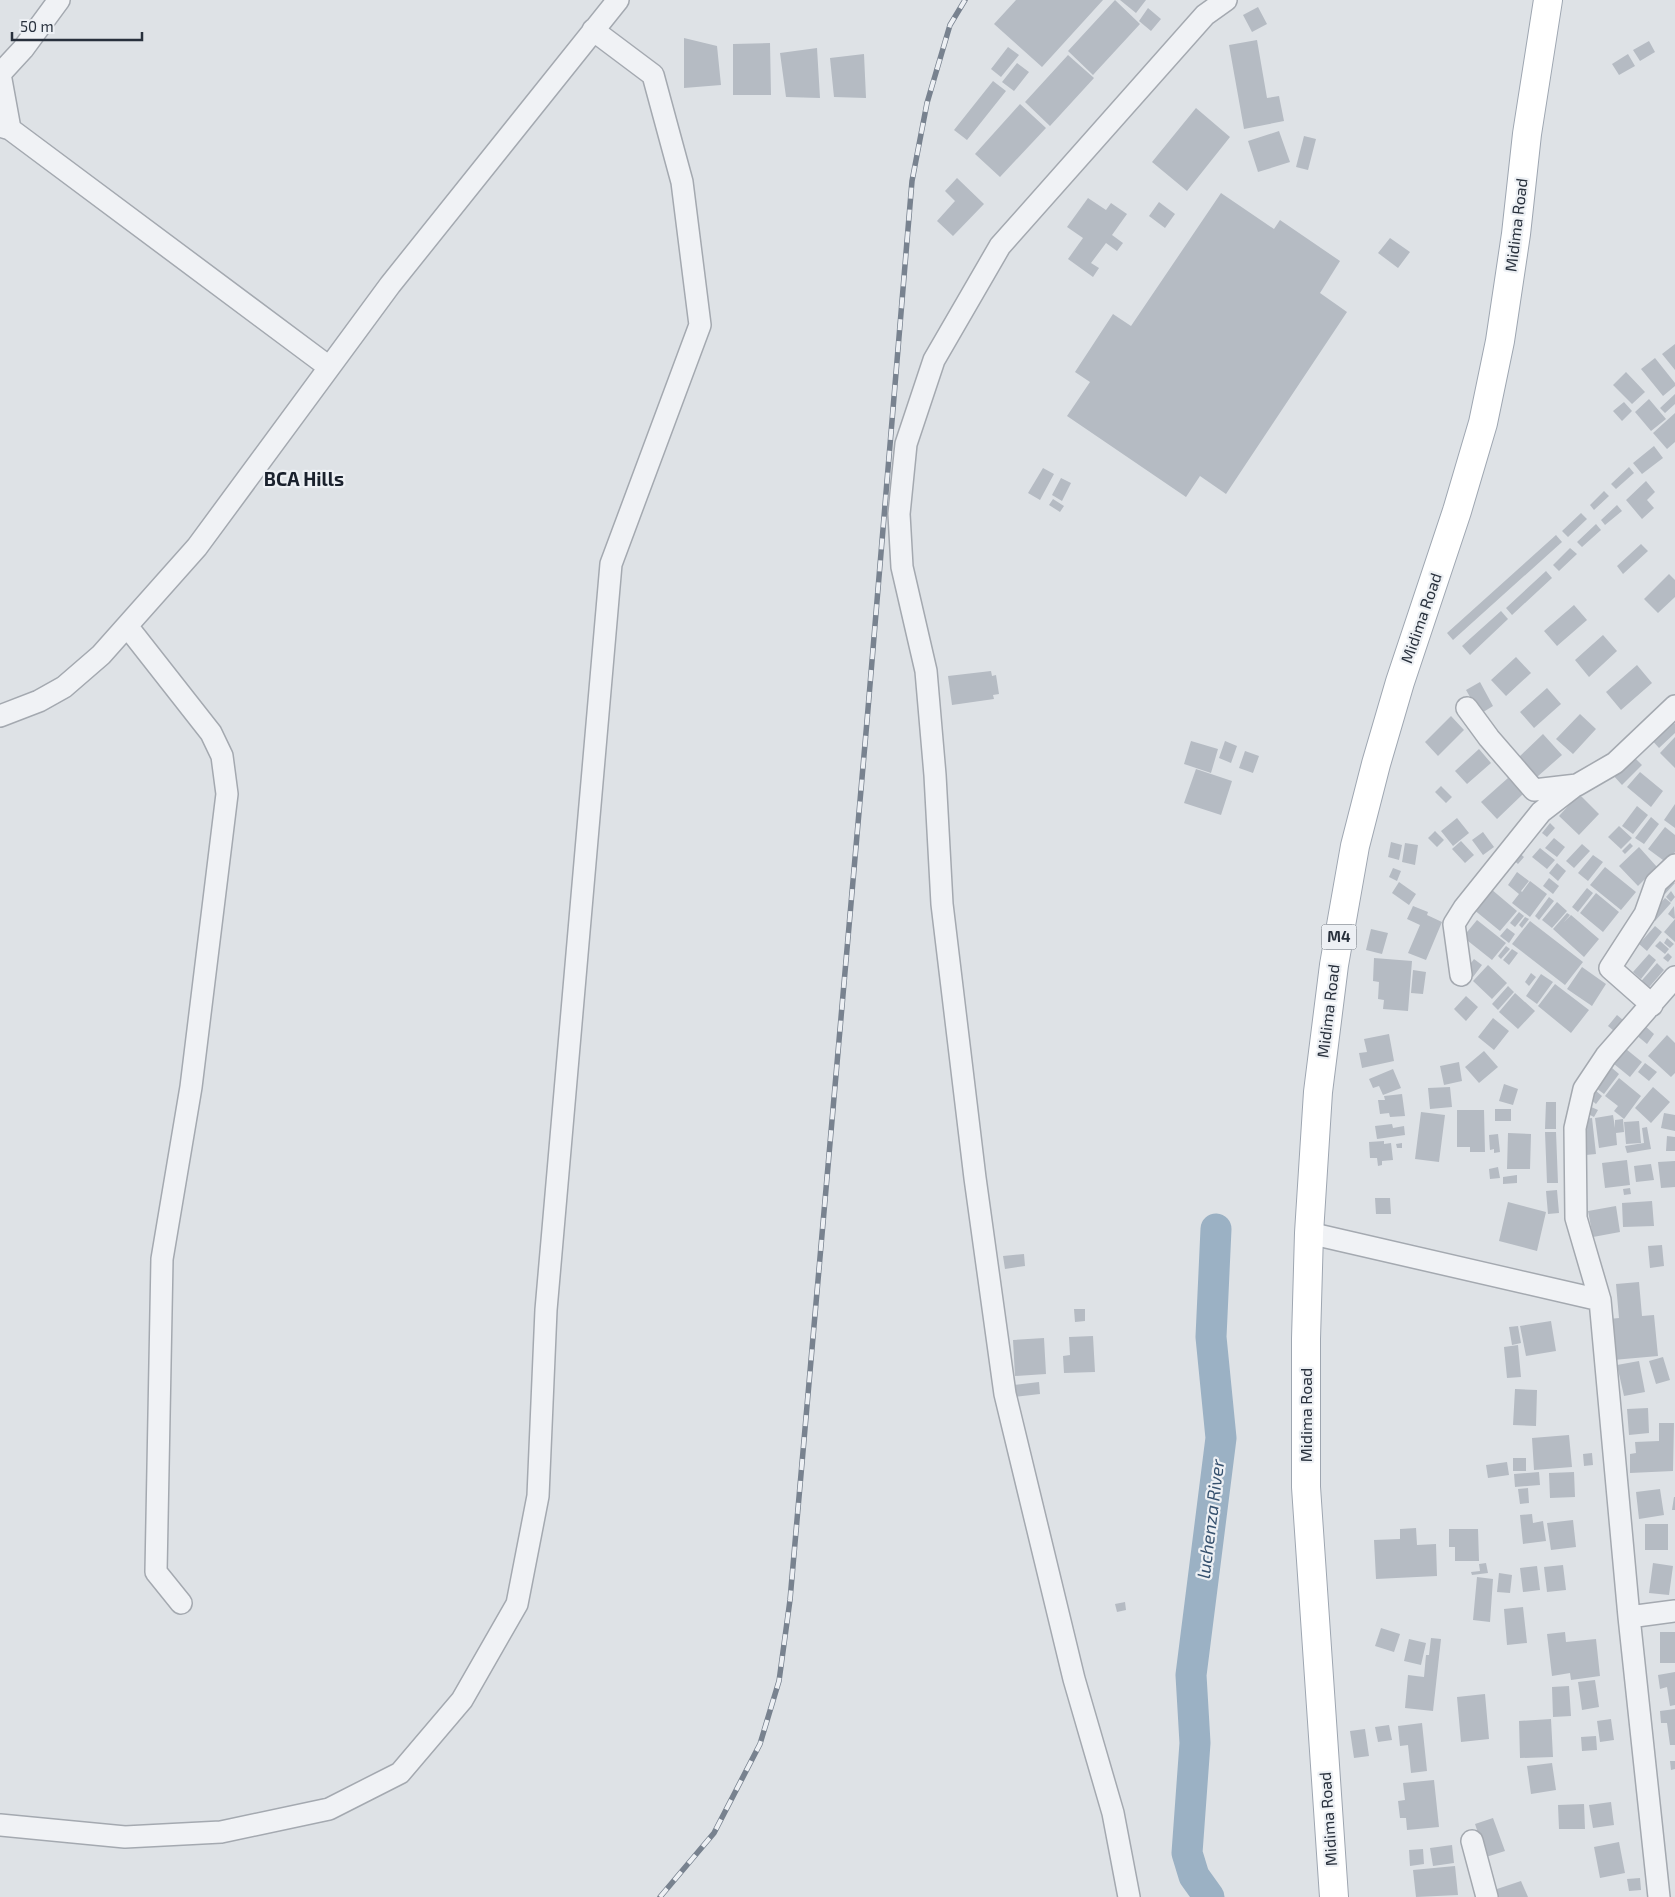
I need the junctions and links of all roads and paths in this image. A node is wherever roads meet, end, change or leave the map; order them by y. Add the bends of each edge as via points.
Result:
1 (59, 0) edge
2 (618, 0) edge
3 (1226, 0) edge
4 (1548, 0) edge
5 (593, 30) junction
6 (0, 74) edge
7 (5, 128) edge
8 (329, 366) junction
9 (127, 626) junction
10 (1675, 706) edge
11 (1466, 708) dead end
12 (0, 716) edge
13 (1577, 784) junction
14 (1675, 865) edge
15 (1461, 975) dead end
16 (1675, 977) edge
17 (1652, 1005) junction
18 (1309, 1233) junction
19 (1600, 1300) junction
20 (181, 1603) dead end
21 (1675, 1611) edge
22 (1629, 1617) junction
23 (0, 1825) edge
24 (1472, 1841) dead end
25 (1129, 1897) edge
26 (1334, 1897) edge
27 (1487, 1897) edge
28 (1659, 1897) edge

1 - 6 street
2 - 5 street
3 - 25 street via 1205,15 1000,246 934,360 906,444 899,514 902,567 926,671 942,904 1004,1394 1074,1679 1113,1813
4 - 18 main road, Midima Road / M4 via 1526,134 1516,234 1500,341 1483,423 1400,682 1356,846 1334,965 1318,1092
5 - 8 street
5 - 23 street via 653,75 682,182 700,325 611,564 546,1310 538,1496 517,1604 462,1700 400,1773 329,1809 222,1832 126,1837
6 - 7 street
7 - 8 street
8 - 9 street via 197,547
9 - 12 street via 101,655 64,687
9 - 20 street via 211,733 222,756 227,794 191,1087 162,1259 156,1572
10 - 13 street via 1615,763
11 - 13 street via 1534,790
13 - 15 street via 1541,812 1454,924
14 - 17 street via 1656,884 1645,914 1610,968
16 - 17 street
17 - 19 street via 1606,1056 1584,1088 1575,1128 1576,1218
18 - 19 street
18 - 26 main road, Midima Road / M4 via 1306,1487
19 - 22 street
21 - 22 street
22 - 28 street
24 - 27 street

